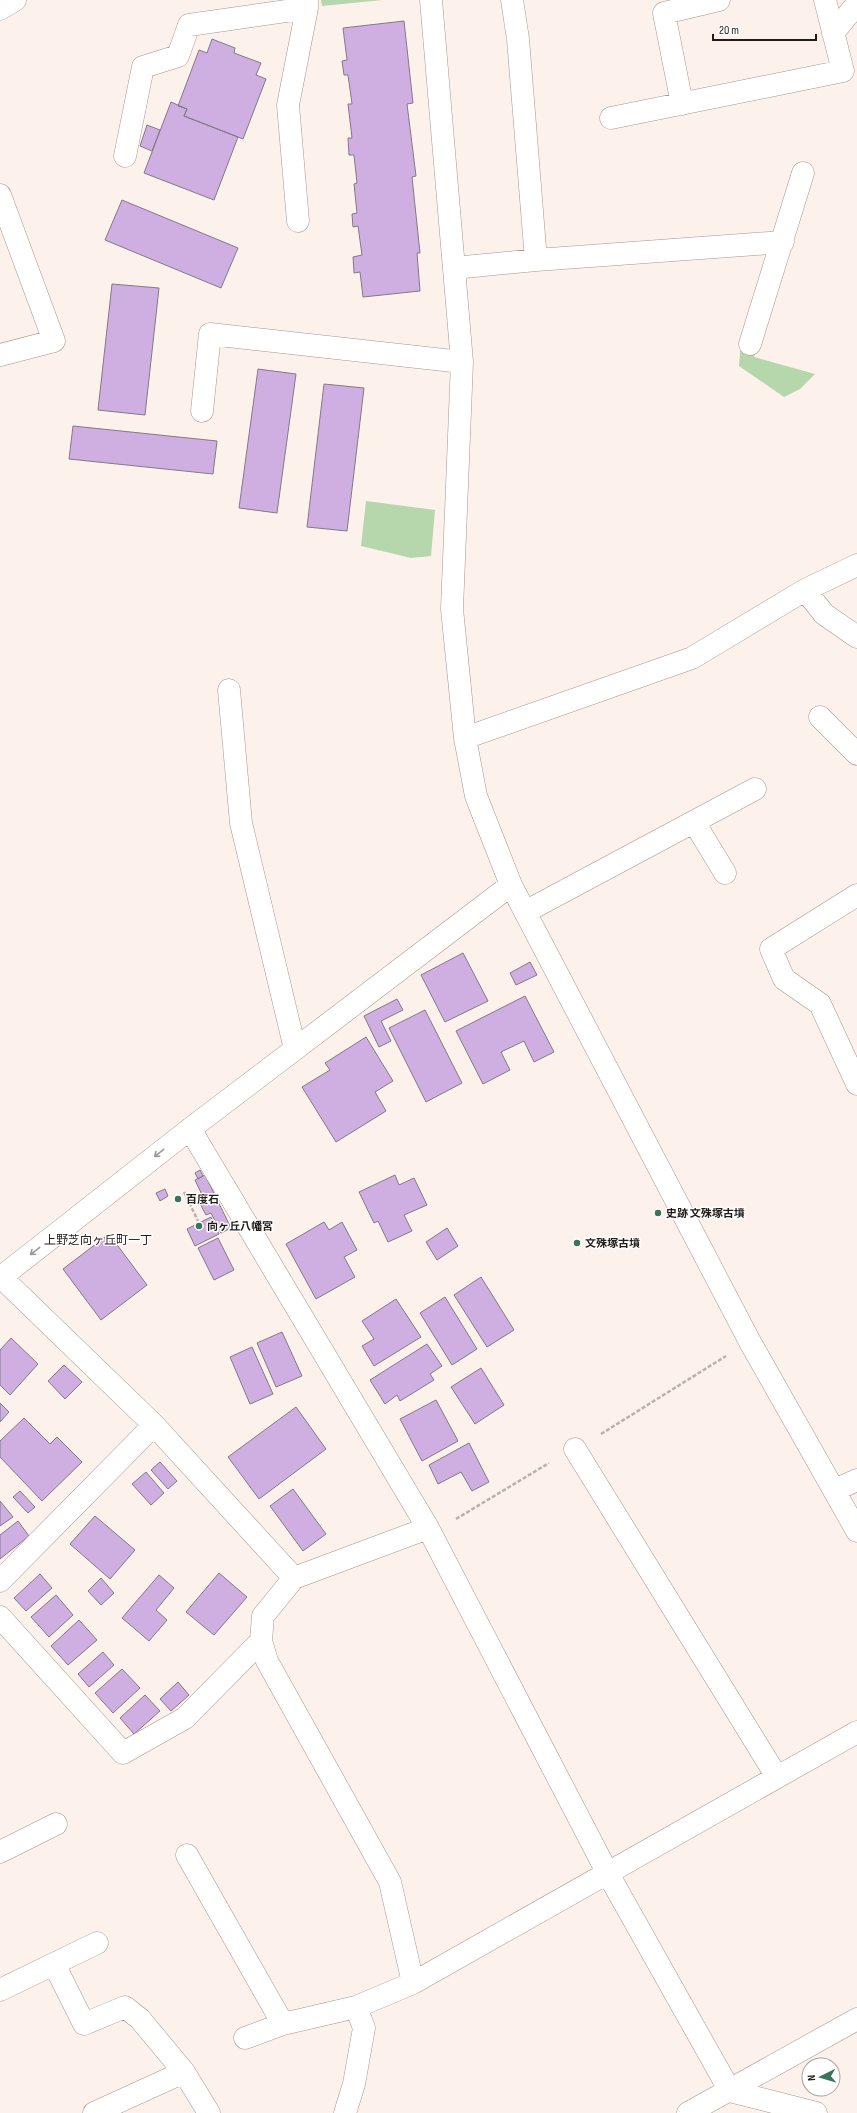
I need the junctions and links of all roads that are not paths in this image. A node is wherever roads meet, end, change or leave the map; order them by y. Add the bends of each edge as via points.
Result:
1 (15, 0) edge
2 (430, 0) edge
3 (512, 0) edge
4 (719, 0) edge
5 (825, 0) edge
6 (307, 4) edge
7 (857, 4) edge
8 (0, 9) edge
9 (833, 33) junction
10 (682, 104) junction
11 (611, 118) dead end
12 (124, 156) dead end
13 (803, 174) dead end
14 (0, 195) edge
15 (298, 221) dead end
16 (783, 242) junction
17 (536, 260) junction
18 (454, 268) junction
19 (750, 344) dead end
20 (0, 356) edge
21 (462, 362) junction
22 (202, 411) dead end
23 (857, 565) edge
24 (805, 590) junction
25 (857, 637) edge
26 (230, 690) dead end
27 (820, 717) dead end
28 (465, 738) junction
29 (857, 754) edge
30 (755, 789) dead end
31 (694, 822) junction
32 (725, 873) dead end
33 (511, 885) junction
34 (857, 895) edge
35 (525, 912) junction
36 (295, 1049) junction
37 (857, 1084) edge
38 (190, 1129) junction
39 (0, 1278) edge
40 (154, 1425) junction
41 (575, 1449) dead end
42 (857, 1480) edge
43 (835, 1490) junction
44 (428, 1528) junction
45 (857, 1531) edge
46 (294, 1578) junction
47 (0, 1580) edge
48 (0, 1617) edge
49 (261, 1641) junction
50 (857, 1732) edge
51 (777, 1777) junction
52 (56, 1824) dead end
53 (0, 1852) edge
54 (187, 1855) dead end
55 (607, 1872) junction
56 (97, 1943) dead end
57 (54, 1964) junction
58 (413, 1982) junction
59 (0, 1990) edge
60 (356, 2008) junction
61 (857, 2019) edge
62 (283, 2024) junction
63 (245, 2038) dead end
64 (184, 2072) junction
65 (730, 2091) junction
66 (808, 2112) edge
67 (94, 2113) edge
68 (209, 2113) edge
69 (345, 2113) edge
70 (688, 2113) edge

1 - 8 street
2 - 18 street
3 - 17 street via 518,39
4 - 10 street via 664,13
5 - 9 street
6 - 12 street via 189,25 178,56 143,67
6 - 15 street via 288,105
7 - 9 street
9 - 10 street via 843,71
10 - 11 street
13 - 16 street
14 - 20 street via 54,340
16 - 17 street
16 - 19 street
17 - 18 street
18 - 21 street
21 - 22 street via 210,334
21 - 28 street via 452,609
23 - 24 street
24 - 25 street via 824,614
24 - 28 street via 692,658
26 - 36 street via 241,823
27 - 29 street
28 - 33 street via 476,796
30 - 31 street
31 - 32 street
31 - 35 street
33 - 35 street
33 - 36 street
34 - 37 street via 771,949 784,979 820,1004
35 - 43 street via 750,1342
36 - 38 street
38 -> 39 street
38 - 44 street
39 - 40 street
40 - 46 street
40 - 47 street
41 - 51 street
42 - 43 street
43 - 45 street
44 - 46 street
44 - 55 street
46 - 49 street via 263,1616
48 - 49 street via 123,1753 185,1718
49 - 58 street via 267,1661 390,1882
50 - 51 street
51 - 55 street
52 - 53 street
54 - 62 street
55 - 58 street
55 - 65 street
56 - 57 street
57 - 59 street
57 - 64 street via 84,2024 125,2007 140,2019
58 - 60 street
60 - 62 street
60 - 69 street via 364,2028 354,2084
61 - 65 street
62 - 63 street
64 - 67 street
64 - 68 street
65 - 66 street
65 - 70 street

